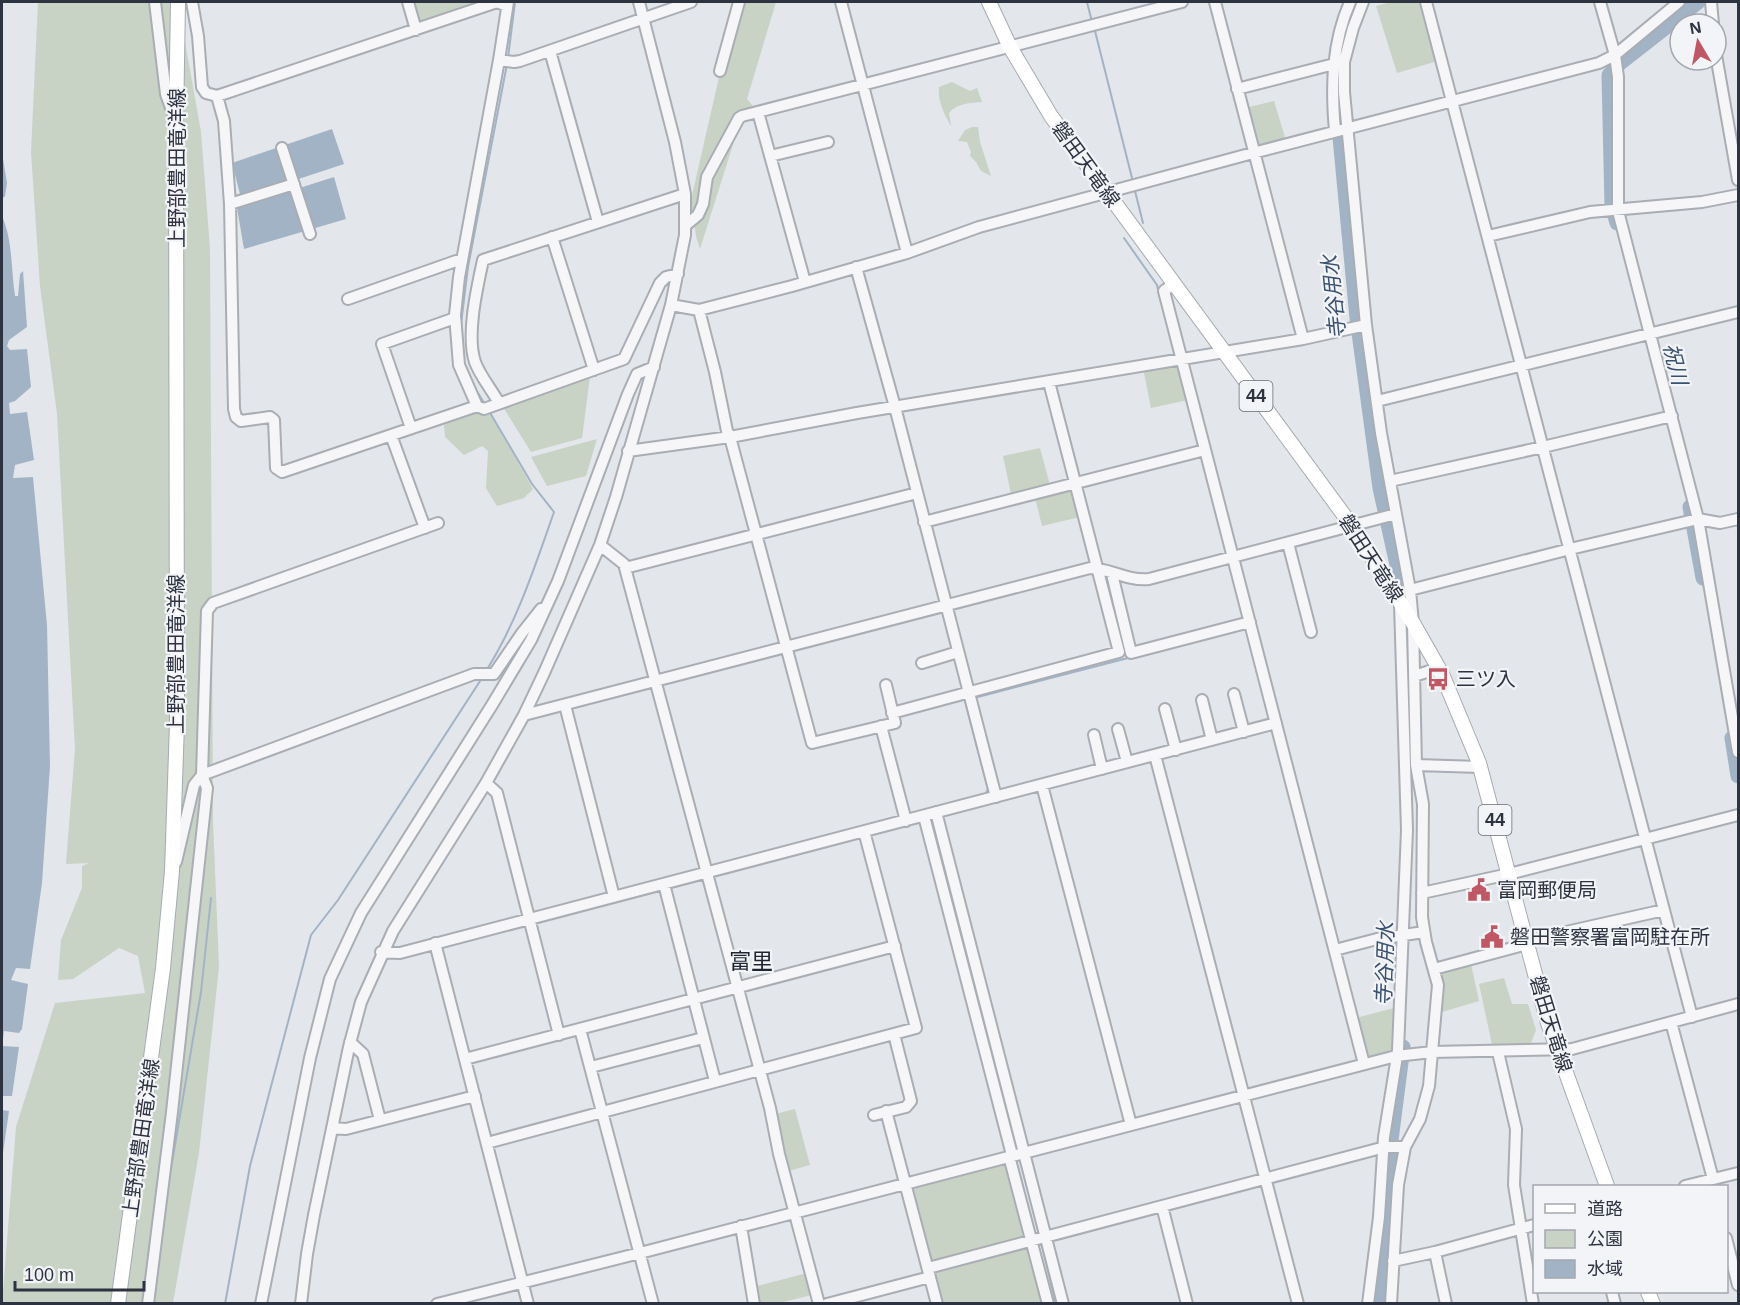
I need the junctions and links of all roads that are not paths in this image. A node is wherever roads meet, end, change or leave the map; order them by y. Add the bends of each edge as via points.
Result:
1 (155, 2) edge
2 (178, 2) edge
3 (192, 2) edge
4 (408, 2) edge
5 (639, 2) edge
6 (691, 2) edge
7 (739, 2) edge
8 (841, 2) edge
9 (989, 2) edge
10 (1182, 2) edge
11 (1215, 2) edge
12 (1350, 2) edge
13 (1363, 2) edge
14 (1426, 2) edge
15 (1600, 2) edge
16 (1679, 2) edge
17 (507, 4) edge
18 (643, 18) junction
19 (416, 30) junction
20 (1010, 47) junction
21 (550, 51) junction
22 (1615, 55) junction
23 (499, 60) junction
24 (1339, 63) junction
25 (720, 71) dead end
26 (1719, 72) edge
27 (863, 85) junction
28 (1237, 89) junction
29 (217, 96) junction
30 (1452, 101) junction
31 (758, 112) junction
32 (176, 124) junction
33 (1348, 128) junction
34 (1335, 131) junction
35 (828, 142) dead end
36 (282, 148) dead end
37 (1253, 153) junction
38 (771, 156) junction
39 (1738, 180) edge
40 (294, 184) junction
41 (1106, 193) junction
42 (685, 194) junction
43 (1738, 195) edge
44 (230, 204) junction
45 (1618, 211) junction
46 (598, 222) junction
47 (686, 225) junction
48 (310, 234) dead end
49 (1488, 236) junction
50 (552, 237) junction
51 (907, 253) junction
52 (462, 262) junction
53 (856, 267) junction
54 (678, 274) junction
55 (805, 282) junction
56 (1173, 284) junction
57 (348, 299) dead end
58 (670, 305) junction
59 (699, 310) junction
60 (1738, 312) edge
61 (455, 318) junction
62 (1366, 325) junction
63 (1650, 334) junction
64 (1303, 339) junction
65 (1223, 351) junction
66 (1181, 358) junction
67 (1522, 366) junction
68 (654, 367) junction
69 (594, 370) junction
70 (1049, 382) junction
71 (1377, 401) junction
72 (499, 403) junction
73 (477, 406) junction
74 (895, 407) junction
75 (1672, 416) junction
76 (411, 428) junction
77 (391, 435) junction
78 (730, 437) junction
79 (1543, 447) junction
80 (1205, 450) junction
81 (628, 451) junction
82 (1390, 481) junction
83 (1075, 483) junction
84 (917, 493) junction
85 (1396, 514) junction
86 (1698, 519) junction
87 (1738, 519) edge
88 (924, 522) junction
89 (438, 523) dead end
90 (1352, 526) junction
91 (425, 528) junction
92 (757, 535) junction
93 (1288, 543) junction
94 (600, 545) junction
95 (1570, 549) junction
96 (1232, 556) junction
97 (625, 568) junction
98 (1097, 568) junction
99 (1112, 574) junction
100 (1410, 590) junction
101 (1400, 603) junction
102 (547, 604) junction
103 (945, 605) junction
104 (1250, 622) junction
105 (1413, 623) junction
106 (1311, 632) dead end
107 (786, 646) junction
108 (958, 652) junction
109 (922, 663) dead end
110 (1442, 674) junction
111 (1414, 676) junction
112 (657, 682) junction
113 (886, 686) dead end
114 (969, 693) junction
115 (1234, 694) dead end
116 (1202, 700) dead end
117 (565, 705) junction
118 (1165, 709) dead end
119 (892, 713) junction
120 (524, 715) junction
121 (1276, 723) junction
122 (881, 726) junction
123 (1118, 729) dead end
124 (1244, 732) junction
125 (1094, 735) dead end
126 (1212, 740) junction
127 (1176, 750) junction
128 (1738, 752) edge
129 (1155, 755) junction
130 (1127, 762) junction
131 (1416, 765) junction
132 (1480, 767) junction
133 (1102, 769) junction
134 (202, 775) junction
135 (486, 783) junction
136 (1042, 785) junction
137 (996, 797) junction
138 (936, 812) junction
139 (1738, 815) edge
140 (924, 816) junction
141 (906, 821) junction
142 (864, 831) junction
143 (1645, 839) junction
144 (172, 871) junction
145 (707, 873) junction
146 (1509, 874) junction
147 (664, 884) junction
148 (1422, 893) junction
149 (614, 897) junction
150 (1664, 910) junction
151 (530, 918) junction
152 (1424, 932) junction
153 (1401, 935) junction
154 (435, 943) junction
155 (1527, 943) junction
156 (895, 946) junction
157 (1335, 950) junction
158 (381, 952) junction
159 (1434, 969) junction
160 (737, 988) junction
161 (693, 1000) junction
162 (1738, 1004) edge
163 (1692, 1017) junction
164 (1671, 1022) junction
165 (580, 1029) junction
166 (894, 1034) junction
167 (559, 1035) junction
168 (703, 1038) junction
169 (350, 1042) junction
170 (1556, 1050) junction
171 (1432, 1052) junction
172 (1498, 1052) junction
173 (1396, 1056) junction
174 (465, 1059) junction
175 (1364, 1064) junction
176 (591, 1067) junction
177 (758, 1070) junction
178 (715, 1082) junction
179 (475, 1096) junction
180 (1244, 1096) junction
181 (886, 1111) junction
182 (603, 1112) junction
183 (874, 1114) dead end
184 (380, 1120) junction
185 (1131, 1125) junction
186 (332, 1128) junction
187 (487, 1143) junction
188 (1393, 1147) junction
189 (1024, 1152) junction
190 (1010, 1156) junction
191 (1738, 1173) edge
192 (1266, 1179) junction
193 (1712, 1182) edge
194 (906, 1183) junction
195 (1607, 1185) edge
196 (1692, 1185) edge
197 (1162, 1206) junction
198 (795, 1212) junction
199 (1533, 1225) edge
200 (741, 1226) junction
201 (1521, 1228) junction
202 (1039, 1239) junction
203 (1728, 1246) edge
204 (1435, 1252) junction
205 (640, 1253) junction
206 (1393, 1261) junction
207 (929, 1273) junction
208 (523, 1281) junction
209 (1738, 1285) edge
210 (1533, 1289) edge
211 (118, 1304) edge
212 (148, 1304) edge
213 (261, 1304) edge
214 (302, 1304) edge
215 (437, 1304) edge
216 (528, 1304) edge
217 (653, 1304) edge
218 (754, 1304) edge
219 (819, 1304) edge
220 (827, 1304) edge
221 (937, 1304) edge
222 (1048, 1304) edge
223 (1063, 1304) edge
224 (1187, 1304) edge
225 (1298, 1304) edge
226 (1368, 1304) edge
227 (1390, 1304) edge
228 (1446, 1304) edge
229 (1533, 1304) edge

1 - 32 street via 166,94
2 - 32 main road, 上野部豊田竜洋線
3 - 29 street via 202,87 206,93
4 - 19 street
5 - 18 street
6 - 18 street
7 - 25 street
8 - 27 street
9 - 20 main road, 磐田天竜線 / 44
10 - 20 street
11 - 28 street
12 - 24 street via 1338,36
13 - 24 street
14 - 30 street
15 - 22 street
16 - 22 street
17 - 19 street via 497,2
17 - 23 street
18 - 21 street
18 - 42 street
19 - 29 street
20 - 27 street
20 - 41 main road, 磐田天竜線 / 44 via 1051,116
21 - 23 street via 514,62
21 - 46 street
22 - 30 street via 1599,63
22 - 45 street
23 - 52 street
24 - 28 street
24 - 33 street
24 - 34 street via 1333,100
26 - 39 street
27 - 31 street
27 - 51 street
28 - 37 street
29 - 44 street via 224,121
30 - 33 street
30 - 49 street
31 - 38 street
31 - 47 street via 739,118 707,177 698,215
32 - 144 main road, 上野部豊田竜洋線 via 177,723
33 - 34 street
33 - 62 street
34 - 37 street
35 - 38 street
36 - 40 street
37 - 41 street
37 - 64 street
38 - 55 street
40 - 44 street
40 - 48 street
41 - 51 street via 978,227
41 - 56 main road, 磐田天竜線 / 44
42 - 46 street
42 - 47 street
43 - 45 street
44 - 77 street via 236,417 241,421 270,417 274,420 276,468 282,472
45 - 49 street via 1590,212
45 - 63 street
46 - 50 street
47 - 54 street
49 - 67 street
50 - 69 street
50 - 72 street via 483,260 474,303 473,345 476,362
51 - 53 street
52 - 57 street
52 - 61 street
53 - 55 street
53 - 74 street
54 - 58 street
54 - 69 street via 660,283 624,359
55 - 59 street
56 - 65 main road, 磐田天竜線 / 44
56 - 66 street via 1164,291
58 - 59 street
58 - 68 street
59 - 78 street
60 - 63 street
61 - 73 street via 459,365
61 - 76 street via 382,344
62 - 64 street
62 - 71 street
63 - 67 street
63 - 75 street
64 - 65 street
65 - 66 street
65 - 90 main road, 磐田天竜線 / 44
66 - 70 street
66 - 80 street
67 - 71 street
67 - 79 street
68 - 81 street
68 - 102 street via 637,374
69 - 72 street
70 - 74 street
70 - 83 street
71 - 82 street
72 - 73 street via 484,409
73 - 76 street
74 - 78 street
74 - 84 street
75 - 79 street
75 - 86 street
76 - 77 street
77 - 91 street
78 - 81 street
78 - 92 street
79 - 82 street
79 - 95 street
80 - 83 street
80 - 96 street
81 - 94 street
82 - 85 street
83 - 88 street
83 - 98 street
84 - 88 street
84 - 92 street
85 - 90 street
85 - 100 street
86 - 87 street via 1720,523
86 - 95 street
86 - 128 street
88 - 103 street
89 - 91 street
90 - 93 street
90 - 101 main road, 磐田天竜線 / 44
91 - 134 street via 213,603 207,611
92 - 97 street
92 - 107 street
93 - 96 street
93 - 106 street
94 - 97 street
94 - 120 street
95 - 100 street
95 - 143 street
96 - 99 street via 1149,579
96 - 104 street
97 - 112 street
98 - 99 street
98 - 103 street
98 - 114 street via 1119,652
99 - 104 street via 1131,653
100 - 105 street
101 - 105 main road, 磐田天竜線 / 44
101 - 153 street via 1407,830
102 - 134 street via 494,674 474,674
102 - 213 street via 531,640 492,705 361,913 330,979 309,1058
103 - 107 street
103 - 108 street
104 - 121 street
105 - 110 main road, 磐田天竜線 / 44
105 - 111 street
107 - 112 street
107 - 122 street via 812,743
108 - 109 street
108 - 114 street
110 - 111 street via 1433,670
110 - 132 main road, 磐田天竜線 / 44
111 - 131 street
112 - 117 street
112 - 145 street
113 - 119 street
114 - 119 street
114 - 137 street
115 - 124 street
116 - 126 street
117 - 120 street
117 - 149 street
118 - 127 street
119 - 122 street via 895,723
120 - 135 street
121 - 124 street
121 - 157 street
122 - 141 street
123 - 130 street
124 - 126 street
125 - 133 street
126 - 127 street
127 - 129 street
129 - 130 street
129 - 180 street
130 - 133 street
131 - 132 street
131 - 148 street via 1423,804
132 - 146 main road, 磐田天竜線 / 44
133 - 136 street
134 - 144 street via 194,785
134 - 212 street via 207,788 205,809
135 - 151 street via 497,793
135 - 158 street
136 - 137 street
136 - 185 street
137 - 138 street
138 - 140 street
138 - 189 street
139 - 143 street
140 - 141 street
140 - 190 street
141 - 142 street
142 - 145 street
142 - 156 street
143 - 146 street
143 - 150 street
144 - 211 main road, 上野部豊田竜洋線 via 164,968
145 - 147 street
145 - 160 street
146 - 148 street
146 - 155 main road, 磐田天竜線 / 44
147 - 149 street
147 - 161 street
148 - 152 street
149 - 151 street
150 - 155 street
150 - 163 street
151 - 154 street
151 - 167 street
152 - 153 street
152 - 159 street
153 - 157 street
153 - 173 street
154 - 158 street via 399,953
154 - 174 street
155 - 159 street
155 - 170 main road, 磐田天竜線 / 44
156 - 160 street
156 - 166 street via 916,1028
157 - 175 street
158 - 169 street
159 - 171 street via 1438,985
160 - 161 street
160 - 177 street
161 - 165 street
161 - 168 street
162 - 163 street
163 - 164 street
164 - 170 street
164 - 193 street
165 - 167 street
165 - 176 street
166 - 177 street
166 - 181 street via 911,1101 906,1107
167 - 174 street
168 - 176 street
168 - 178 street
169 - 184 street via 363,1054
169 - 186 street
170 - 172 street
170 - 195 main road, 磐田天竜線 / 44
171 - 172 street
171 - 173 street
171 - 188 street via 1423,1110
172 - 201 street via 1516,1129 1514,1185
173 - 175 street
173 - 188 street via 1384,1137
174 - 179 street
175 - 180 street
176 - 182 street
177 - 178 street
177 - 198 street
178 - 182 street
179 - 184 street
179 - 187 street
180 - 185 street
180 - 192 street
181 - 183 street
181 - 194 street
182 - 187 street
182 - 205 street
184 - 186 street
185 - 189 street
186 - 214 street via 308,1244
187 - 208 street
188 - 192 street
188 - 206 street via 1397,1194
188 - 226 street
189 - 190 street
189 - 202 street
190 - 194 street
190 - 202 street
191 - 193 street
192 - 197 street
192 - 225 street
193 - 196 street
194 - 198 street
194 - 207 street
197 - 202 street
197 - 224 street
198 - 200 street
198 - 219 street
199 - 201 street
200 - 205 street
200 - 218 street
201 - 204 street
201 - 210 street
202 - 207 street
202 - 222 street
202 - 223 street
203 - 209 street
204 - 206 street
204 - 228 street
205 - 208 street
205 - 217 street
206 - 227 street
207 - 220 street
207 - 221 street
208 - 215 street
208 - 216 street
210 - 229 street

